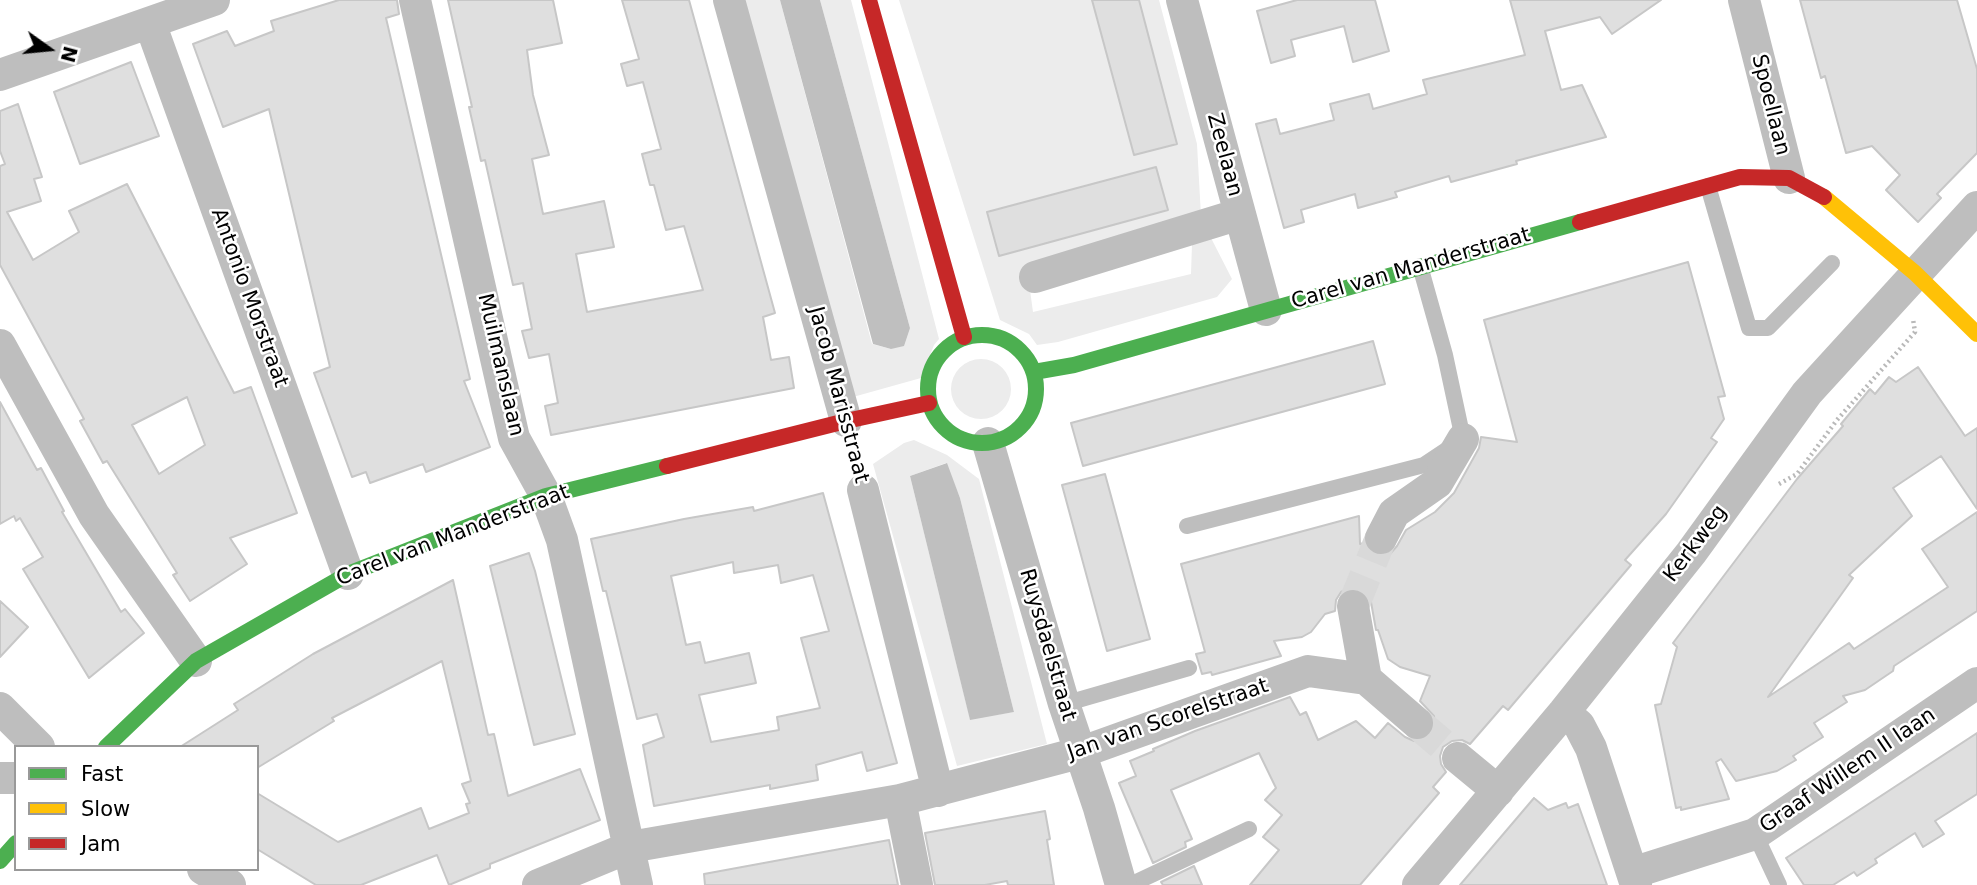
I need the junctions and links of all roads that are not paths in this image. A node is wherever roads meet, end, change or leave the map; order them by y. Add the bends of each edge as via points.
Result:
1 (214, 0) edge
2 (415, 0) edge
3 (729, 0) edge
4 (869, 0) edge
5 (1182, 0) edge
6 (1744, 0) edge
7 (150, 23) junction
8 (0, 75) edge
9 (1789, 178) junction
10 (1708, 186) junction
11 (1977, 207) edge
12 (1240, 214) junction
13 (1832, 263) dead end
14 (1419, 266) junction
15 (1915, 273) junction
16 (1035, 276) dead end
17 (1266, 310) junction
18 (1977, 334) edge
19 (964, 337) junction
20 (0, 345) edge
21 (1034, 372) junction
22 (929, 403) junction
23 (846, 421) junction
24 (1463, 439) junction
25 (988, 443) junction
26 (863, 490) dead end
27 (545, 496) junction
28 (1187, 526) dead end
29 (1381, 538) tunnel mouth
30 (348, 574) junction
31 (1353, 606) tunnel mouth
32 (196, 660) junction
33 (1189, 668) dead end
34 (1366, 679) junction
35 (1977, 683) edge
36 (1064, 704) junction
37 (0, 708) edge
38 (1564, 712) junction
39 (1417, 723) tunnel mouth
40 (37, 745) edge
41 (108, 745) edge
42 (1079, 753) junction
43 (1458, 758) tunnel mouth
44 (938, 791) junction
45 (1498, 792) junction
46 (900, 800) junction
47 (1249, 829) dead end
48 (1755, 834) junction
49 (14, 845) edge
50 (630, 847) junction
51 (0, 860) edge
52 (206, 871) edge
53 (1634, 879) edge
54 (230, 885) edge
55 (538, 885) edge
56 (637, 885) edge
57 (917, 885) edge
58 (1121, 885) edge
59 (1130, 885) edge
60 (1418, 885) edge
61 (1779, 885) edge

1 - 7 street
2 - 27 street, Muilmanslaan via 514,438
3 - 23 street, Jacob Marisstraat
4 - 19 street
5 - 12 street, Zeelaan
6 - 9 street, Spoellaan
7 - 8 street
7 - 30 street, Antonio Morstraat
9 - 10 street, Carel van Manderstraat via 1740,177
9 - 15 street, Spoellaan via 1829,200
10 - 13 lane via 1749,328 1768,328
10 - 14 street, Carel van Manderstraat
11 - 15 street, Kerkweg
12 - 16 street
12 - 17 street, Zeelaan
14 - 17 street, Carel van Manderstraat
14 - 24 lane
15 - 18 street, Spoellaan
15 - 38 street, Kerkweg via 1807,393 1691,553
17 - 21 street, Carel van Manderstraat via 1074,365
19 - 21 street via 986,334 1006,340 1024,353
19 - 22 street via 938,356 930,371
20 - 32 street via 94,515
21 - 25 street via 1036,396 1028,419 1010,436
22 - 23 street, Carel van Manderstraat
22 - 25 street via 935,418 958,438
23 - 27 street, Carel van Manderstraat
24 - 28 lane via 1424,465
24 - 29 street via 1437,483 1394,513
25 - 36 street, Ruysdaelstraat
26 - 44 street, Jacob Marisstraat
27 - 30 street, Carel van Manderstraat
27 - 50 street, Muilmanslaan via 562,540
30 - 32 street, Carel van Manderstraat
31 - 34 street
32 - 41 street, Carel van Manderstraat
33 - 36 lane
34 - 39 street
34 - 42 street, Jan van Scorelstraat via 1308,671
35 - 48 street, Graaf Willem II laan
36 - 42 street, Ruysdaelstraat
37 - 40 street
38 - 45 street, Kerkweg
38 - 53 street via 1579,725 1591,748
42 - 44 street, Jan van Scorelstraat
42 - 58 street, Ruysdaelstraat
43 - 45 street
44 - 46 street, Jan van Scorelstraat
45 - 60 street, Kerkweg
46 - 50 street, Jan van Scorelstraat
46 - 57 street
47 - 59 lane
48 - 53 street, Graaf Willem II laan
48 - 61 lane
49 - 51 street
50 - 55 street, Jan van Scorelstraat
50 - 56 street
52 - 54 street

